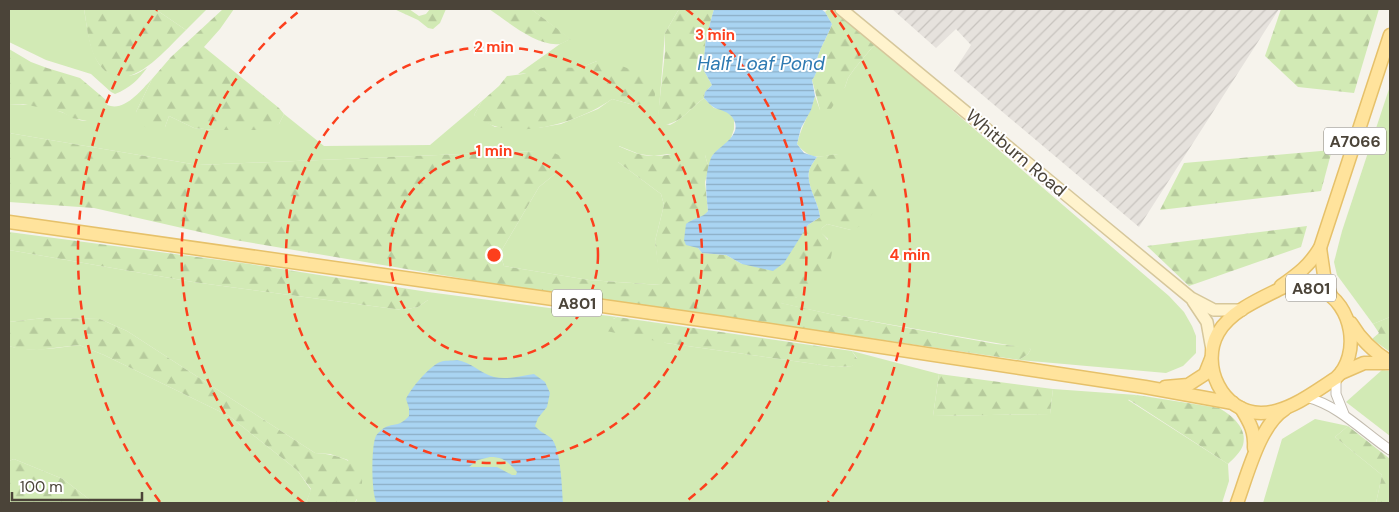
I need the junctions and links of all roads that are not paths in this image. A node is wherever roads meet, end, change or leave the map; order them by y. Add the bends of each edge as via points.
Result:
1 (841, 9) edge
2 (1390, 35) edge
3 (9, 222) edge
4 (1320, 248) junction
5 (1267, 295) junction
6 (1331, 296) junction
7 (1191, 298) junction
8 (1242, 310) junction
9 (1346, 314) junction
10 (1212, 357) junction
11 (1390, 362) edge
12 (1339, 375) junction
13 (1145, 387) junction
14 (1301, 399) junction
15 (1237, 406) junction
16 (1344, 414) junction
17 (1390, 450) edge
18 (1254, 458) junction
19 (1237, 503) edge

1 - 7 main road, Whitburn Road
2 - 4 main road, A7066
3 - 13 main road, A801 via 723,323
4 - 5 main road, A7066 via 1301,272
4 - 6 main road, A7066
5 - 6 main road, A801 via 1286,286 1304,286 1322,290
5 - 8 main road, A801
6 - 9 main road, A801
7 - 8 main road, Whitburn Road via 1214,310
7 - 10 main road, Whitburn Road via 1207,322
8 - 10 main road, A801 via 1229,319 1218,334
9 - 11 main road, A801 via 1362,340
9 - 12 main road, A801 via 1351,342 1347,361
10 - 13 main road, A801 via 1205,374 1188,384
10 - 15 main road, A801 via 1215,380 1221,391
11 - 12 main road, A801 via 1364,363
12 - 14 main road, A801
12 - 16 street via 1336,394
13 - 15 main road, A801
14 - 15 main road, A801 via 1287,407 1262,413
14 - 16 street via 1324,402
14 - 18 main road via 1277,413
15 - 18 main road via 1248,419 1254,435
16 - 17 street
18 - 19 main road

